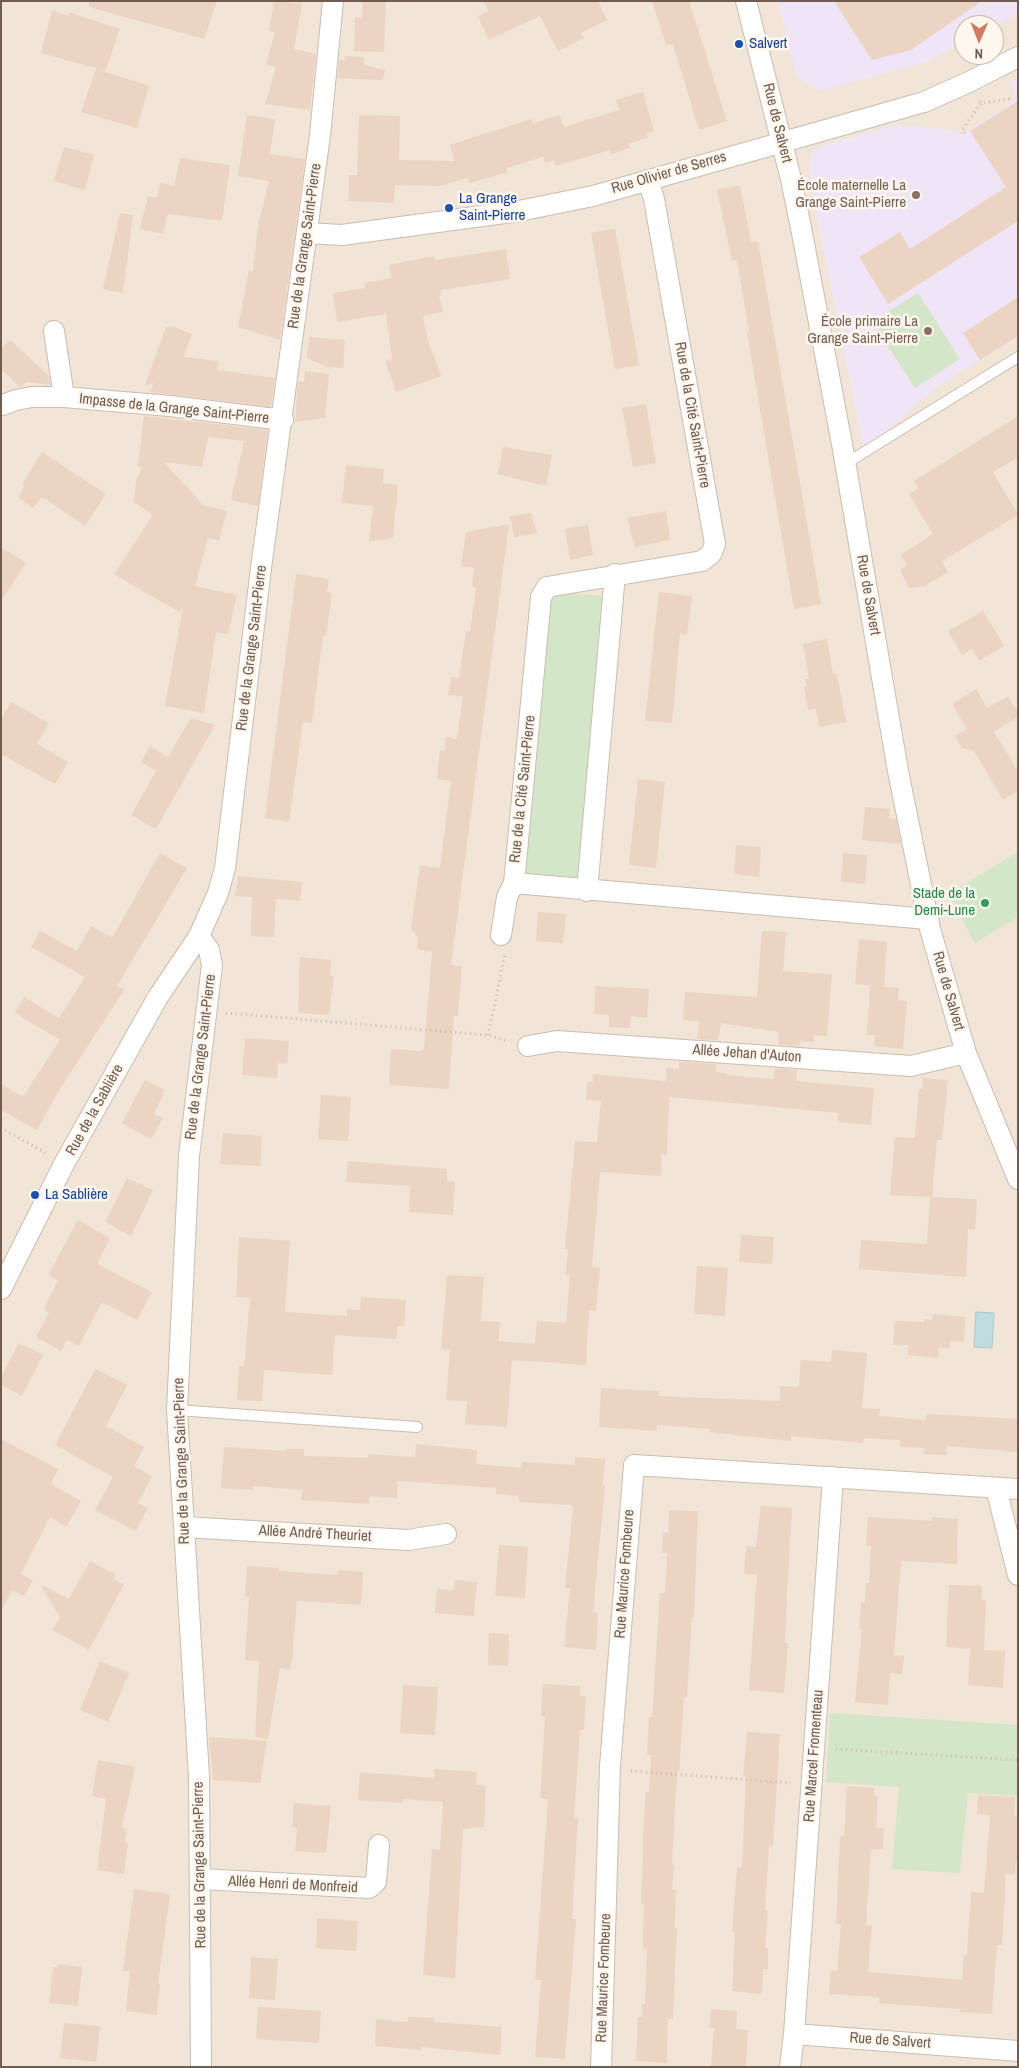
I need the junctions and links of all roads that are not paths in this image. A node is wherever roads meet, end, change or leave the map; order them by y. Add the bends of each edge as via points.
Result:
1 (333, 1) edge
2 (746, 1) edge
3 (1018, 57) edge
4 (782, 141) junction
5 (648, 180) junction
6 (307, 233) junction
7 (54, 331) dead end
8 (1018, 356) edge
9 (64, 398) junction
10 (4, 405) dead end
11 (283, 420) junction
12 (845, 464) junction
13 (616, 574) junction
14 (514, 883) junction
15 (588, 891) junction
16 (928, 919) junction
17 (501, 935) road end
18 (199, 936) junction
19 (528, 1046) road end
20 (966, 1053) junction
21 (1018, 1179) edge
22 (8, 1260) edge
23 (1, 1289) edge
24 (177, 1410) junction
25 (416, 1427) dead end
26 (833, 1477) junction
27 (996, 1488) junction
28 (1018, 1489) edge
29 (184, 1526) junction
30 (446, 1534) dead end
31 (1018, 1575) edge
32 (379, 1845) dead end
33 (200, 1879) junction
34 (794, 2034) junction
35 (1018, 2051) edge
36 (204, 2066) edge
37 (601, 2067) edge
38 (790, 2067) edge

1 - 6 street, Rue de la Grange Saint-Pierre
2 - 4 street, Rue de Salvert
3 - 4 street, Rue Olivier de Serres via 924,102
4 - 5 street, Rue Olivier de Serres
4 - 12 street, Rue de Salvert via 810,270
5 - 6 street, Rue Olivier de Serres via 593,196 519,211 342,235
5 - 13 street, Rue de la Cité Saint-Pierre via 715,544 711,554 702,560
6 - 11 street, Rue de la Grange Saint-Pierre
7 - 9 street, Impasse de la Grange Saint-Pierre
8 - 12 lane
9 - 10 street, Impasse de la Grange Saint-Pierre via 32,397
9 - 11 street, Impasse de la Grange Saint-Pierre via 170,406
11 - 18 street, Rue de la Grange Saint-Pierre via 260,578 229,849 218,893
12 - 16 street, Rue de Salvert via 898,771
13 - 14 street, Rue de la Cité Saint-Pierre via 547,587 542,597
13 - 15 street
14 - 15 street, Rue de la Cité Saint-Pierre
14 - 17 street, Rue de la Cité Saint-Pierre via 507,897
15 - 16 street, Rue de la Cité Saint-Pierre
16 - 20 street, Rue de Salvert
18 - 22 street, Rue de la Sablière via 158,997
18 - 24 street, Rue de la Grange Saint-Pierre via 212,957 189,1156
19 - 20 street, Allée Jehan d'Auton via 557,1041 912,1066
20 - 21 street, Rue de Salvert
22 - 23 street, Rue de la Sablière
24 - 25 lane
24 - 29 street, Rue de la Grange Saint-Pierre
26 - 27 street, Rue Maurice Fombeure
26 - 34 street, Rue Marcel Fromenteau
26 - 37 street, Rue Maurice Fombeure via 634,1465 610,1766
27 - 28 street, Rue Maurice Fombeure
27 - 31 street
29 - 30 street, Allée André Theuriet via 408,1540
29 - 33 street, Rue de la Grange Saint-Pierre via 199,1778
32 - 33 street, Allée Henri de Monfreid via 376,1882 369,1888
33 - 36 street, Rue de la Grange Saint-Pierre
34 - 35 street, Rue de Salvert
34 - 38 street

